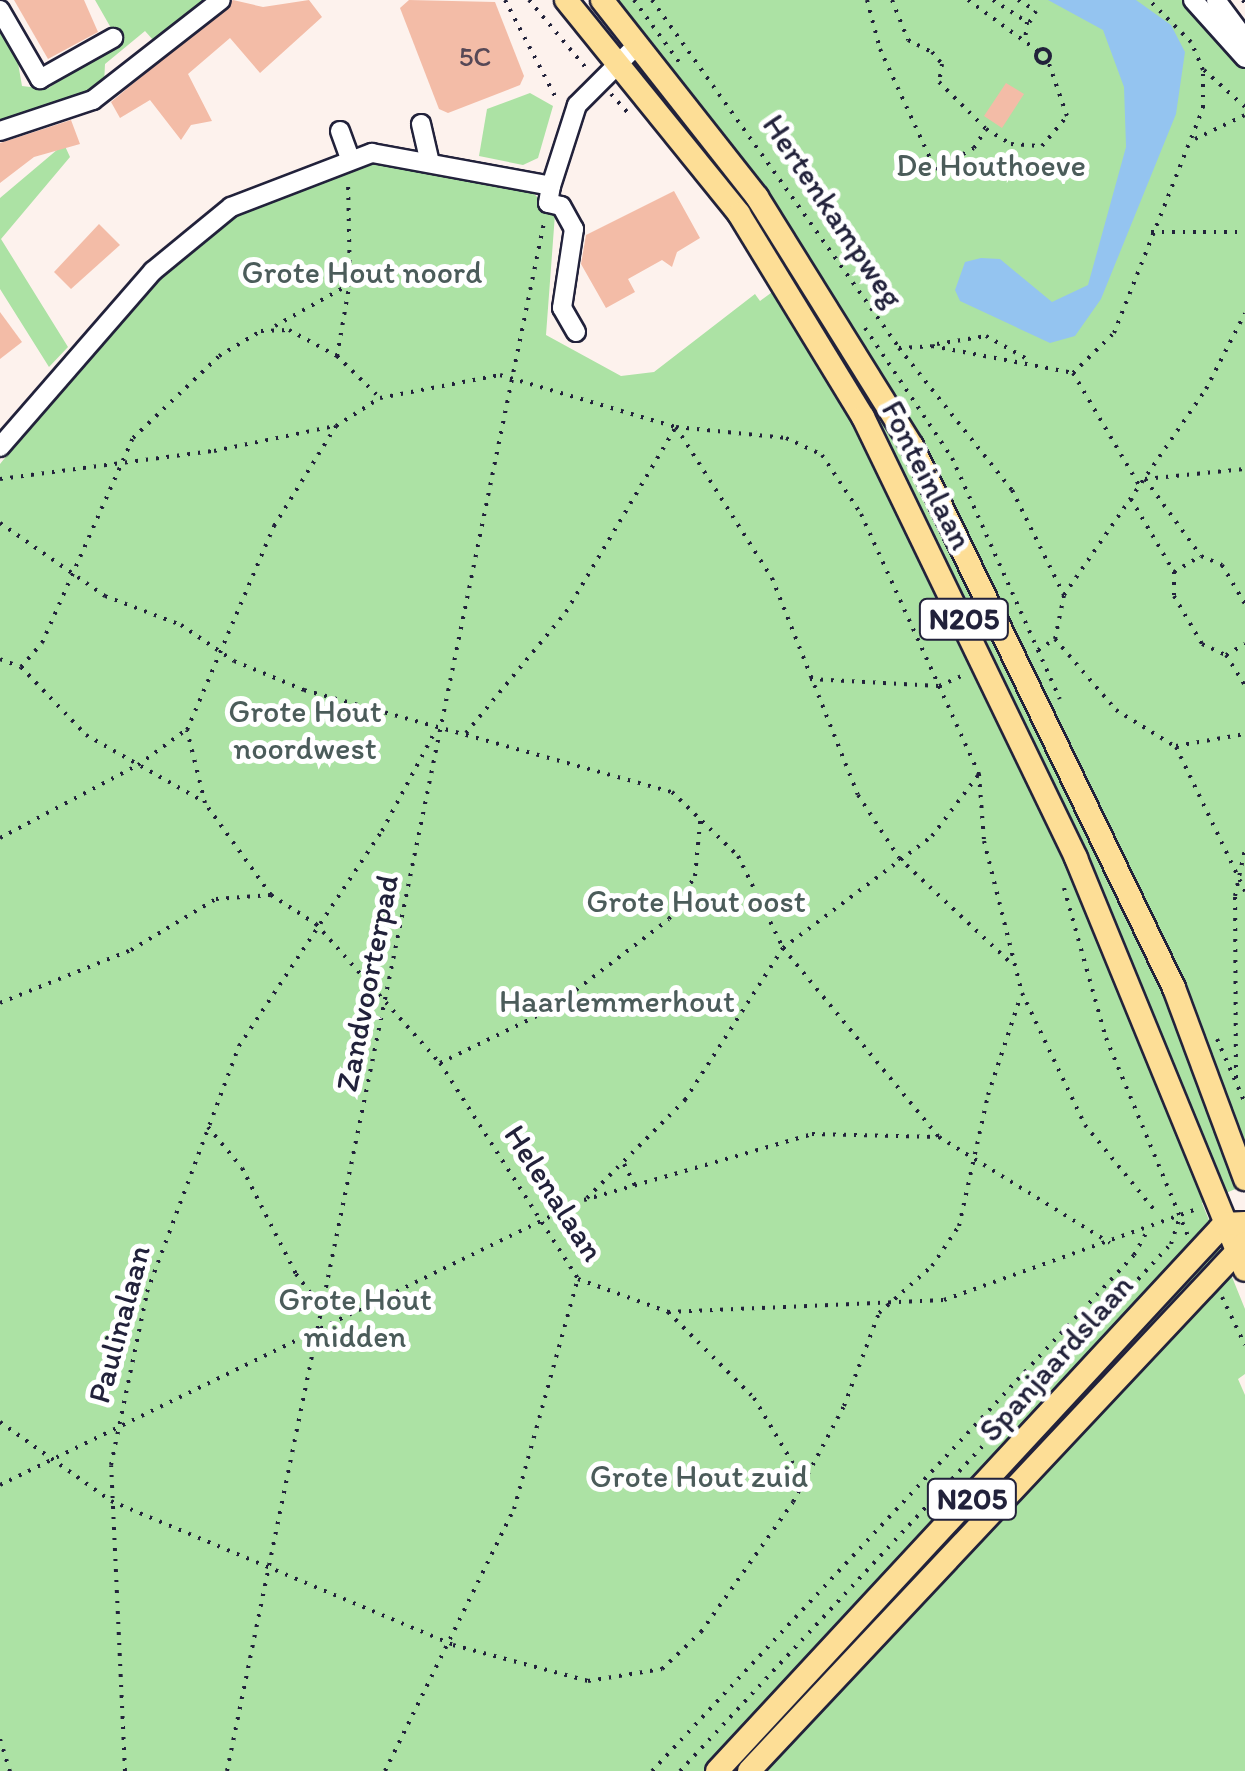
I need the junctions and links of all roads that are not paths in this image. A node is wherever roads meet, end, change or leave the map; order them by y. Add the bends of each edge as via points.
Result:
1 (221, 0) edge
2 (566, 0) edge
3 (602, 0) edge
4 (1193, 0) edge
5 (1216, 0) edge
6 (0, 10) edge
7 (113, 38) dead end
8 (1245, 39) edge
9 (637, 45) junction
10 (1245, 58) edge
11 (616, 64) junction
12 (421, 124) dead end
13 (0, 131) edge
14 (340, 131) dead end
15 (352, 159) junction
16 (430, 162) junction
17 (549, 195) junction
18 (576, 332) dead end
19 (0, 447) edge
20 (1245, 1179) edge
21 (1234, 1223) edge
22 (1243, 1254) edge
23 (716, 1771) edge
24 (749, 1771) edge

1 - 13 street via 93,100
2 - 11 main road, Fonteinlaan / N205
3 - 9 main road, Fonteinlaan / N205
4 - 10 street
5 - 8 street
6 - 7 street via 40,78
9 - 11 street
9 - 20 main road, Fonteinlaan / N205 via 757,197 912,446 1174,988
11 - 17 street via 578,106
11 - 21 main road, Fonteinlaan / N205 via 739,214 862,416 1076,858
12 - 16 street
14 - 15 street
15 - 16 street via 372,153
15 - 19 street via 231,206 175,248
16 - 17 street
17 - 18 street via 572,215 562,308
21 - 22 main road, Fonteinlaan / N205
21 - 23 main road, Spanjaardslaan / N205
22 - 24 main road, Spanjaardslaan / N205

